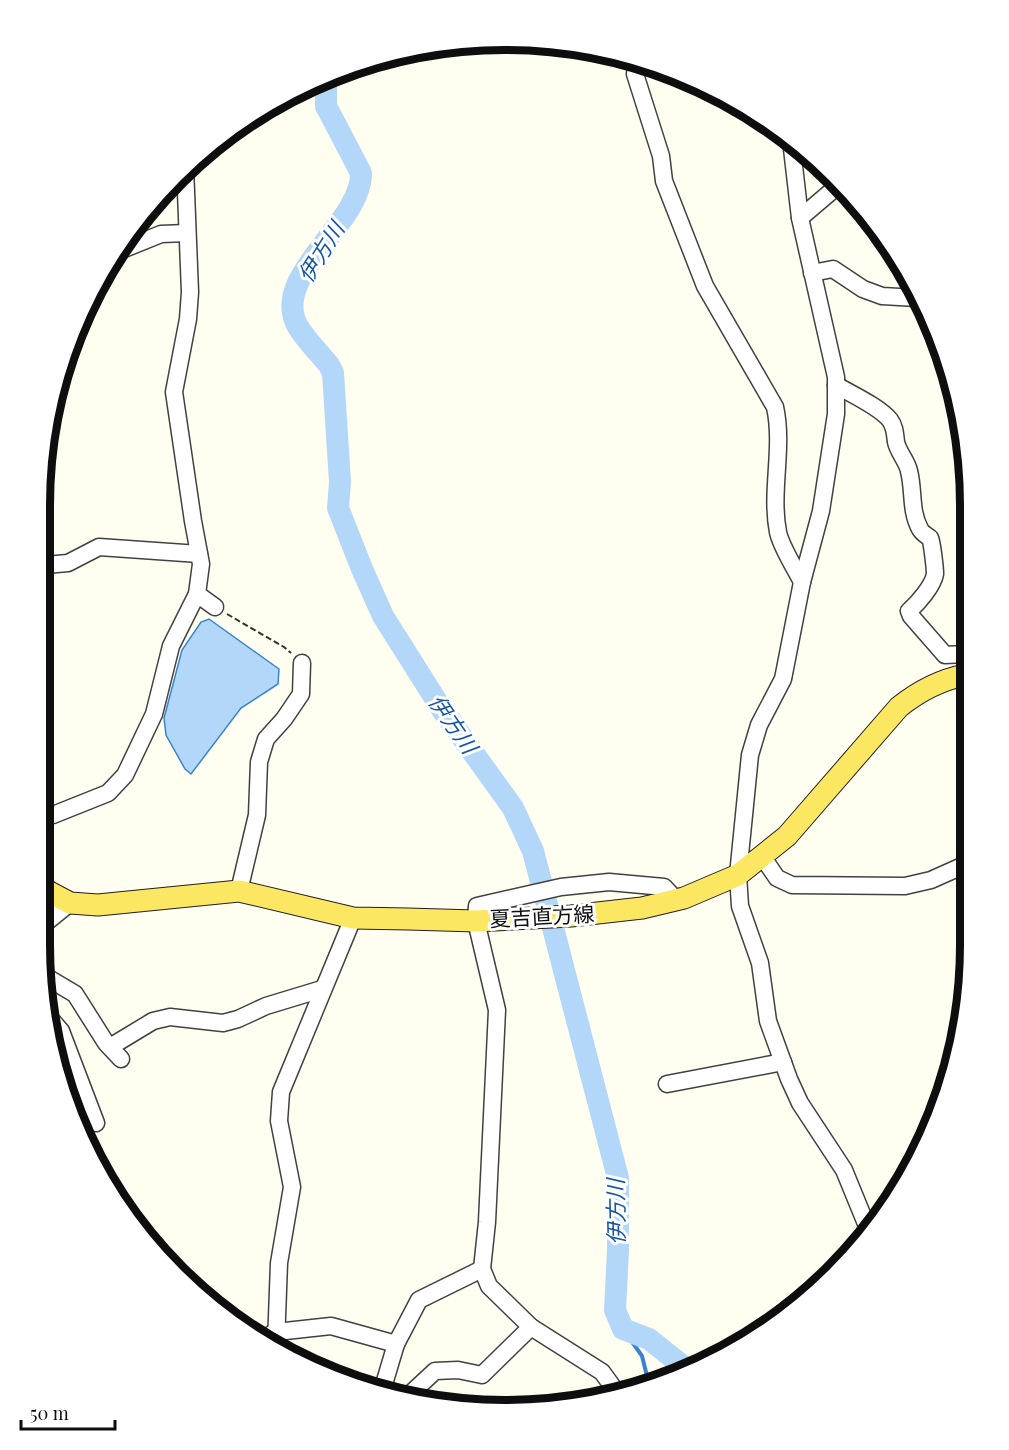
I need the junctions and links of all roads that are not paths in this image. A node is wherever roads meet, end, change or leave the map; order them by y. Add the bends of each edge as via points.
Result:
1 (636, 69) edge
2 (792, 153) edge
3 (185, 181) edge
4 (833, 190) edge
5 (800, 218) junction
6 (187, 233) junction
7 (130, 247) edge
8 (812, 273) junction
9 (910, 298) edge
10 (836, 385) junction
11 (199, 554) junction
12 (50, 565) edge
13 (802, 582) junction
14 (197, 594) junction
15 (215, 607) road end
16 (960, 654) edge
17 (302, 663) road end
18 (960, 677) edge
19 (50, 815) edge
20 (762, 856) junction
21 (960, 867) edge
22 (738, 875) junction
23 (239, 891) junction
24 (50, 892) edge
25 (676, 900) junction
26 (70, 903) junction
27 (353, 918) junction
28 (50, 919) edge
29 (476, 921) junction
30 (50, 979) edge
31 (322, 989) junction
32 (57, 1026) edge
33 (783, 1062) junction
34 (667, 1084) dead end
35 (96, 1123) dead end
36 (865, 1222) edge
37 (482, 1269) junction
38 (531, 1327) junction
39 (272, 1337) edge
40 (273, 1338) edge
41 (396, 1344) junction
42 (384, 1384) edge
43 (613, 1387) edge
44 (413, 1391) edge

1 - 13 street via 661,156 664,181 705,286 775,407 778,534
2 - 5 street
3 - 6 street
4 - 5 street
5 - 8 street
6 - 7 street via 161,234
6 - 11 street via 189,301 174,392
8 - 9 street via 833,269 882,296
8 - 10 street
10 - 13 street via 836,414 821,511
10 - 16 street via 890,420 895,430 896,444 909,467 912,506 920,531 934,546 934,578 909,611 945,655
11 - 12 street via 99,547 68,563
11 - 14 street
13 - 22 street via 783,679 759,725 750,755
14 - 15 street
14 - 19 street via 171,646 154,714 125,775 108,793
17 - 23 street via 301,694 266,739 259,762 257,815
18 - 20 main road, 夏吉直方線 via 933,685 899,707 788,836
20 - 21 street via 777,878 792,885 905,886
20 - 22 main road, 夏吉直方線
22 - 25 main road, 夏吉直方線
22 - 33 street via 740,906 760,963 768,1021
23 - 26 main road, 夏吉直方線 via 98,905
23 - 27 main road, 夏吉直方線
24 - 26 main road, 夏吉直方線
25 - 29 main road, 夏吉直方線 via 571,916
25 - 29 street via 664,886 609,882 561,887 477,906
26 - 28 street
27 - 29 main road, 夏吉直方線
27 - 31 street
29 - 37 street via 497,1010
30 - 31 street via 75,994 115,1053 153,1021 170,1017 223,1023
31 - 39 street via 281,1092 279,1120 292,1187
32 - 35 street
33 - 34 street
33 - 36 street via 800,1103 844,1170
37 - 38 street via 489,1286
37 - 41 street via 420,1300
38 - 43 street via 602,1372
38 - 44 street via 482,1375 435,1371
40 - 41 street via 331,1326
41 - 42 street

